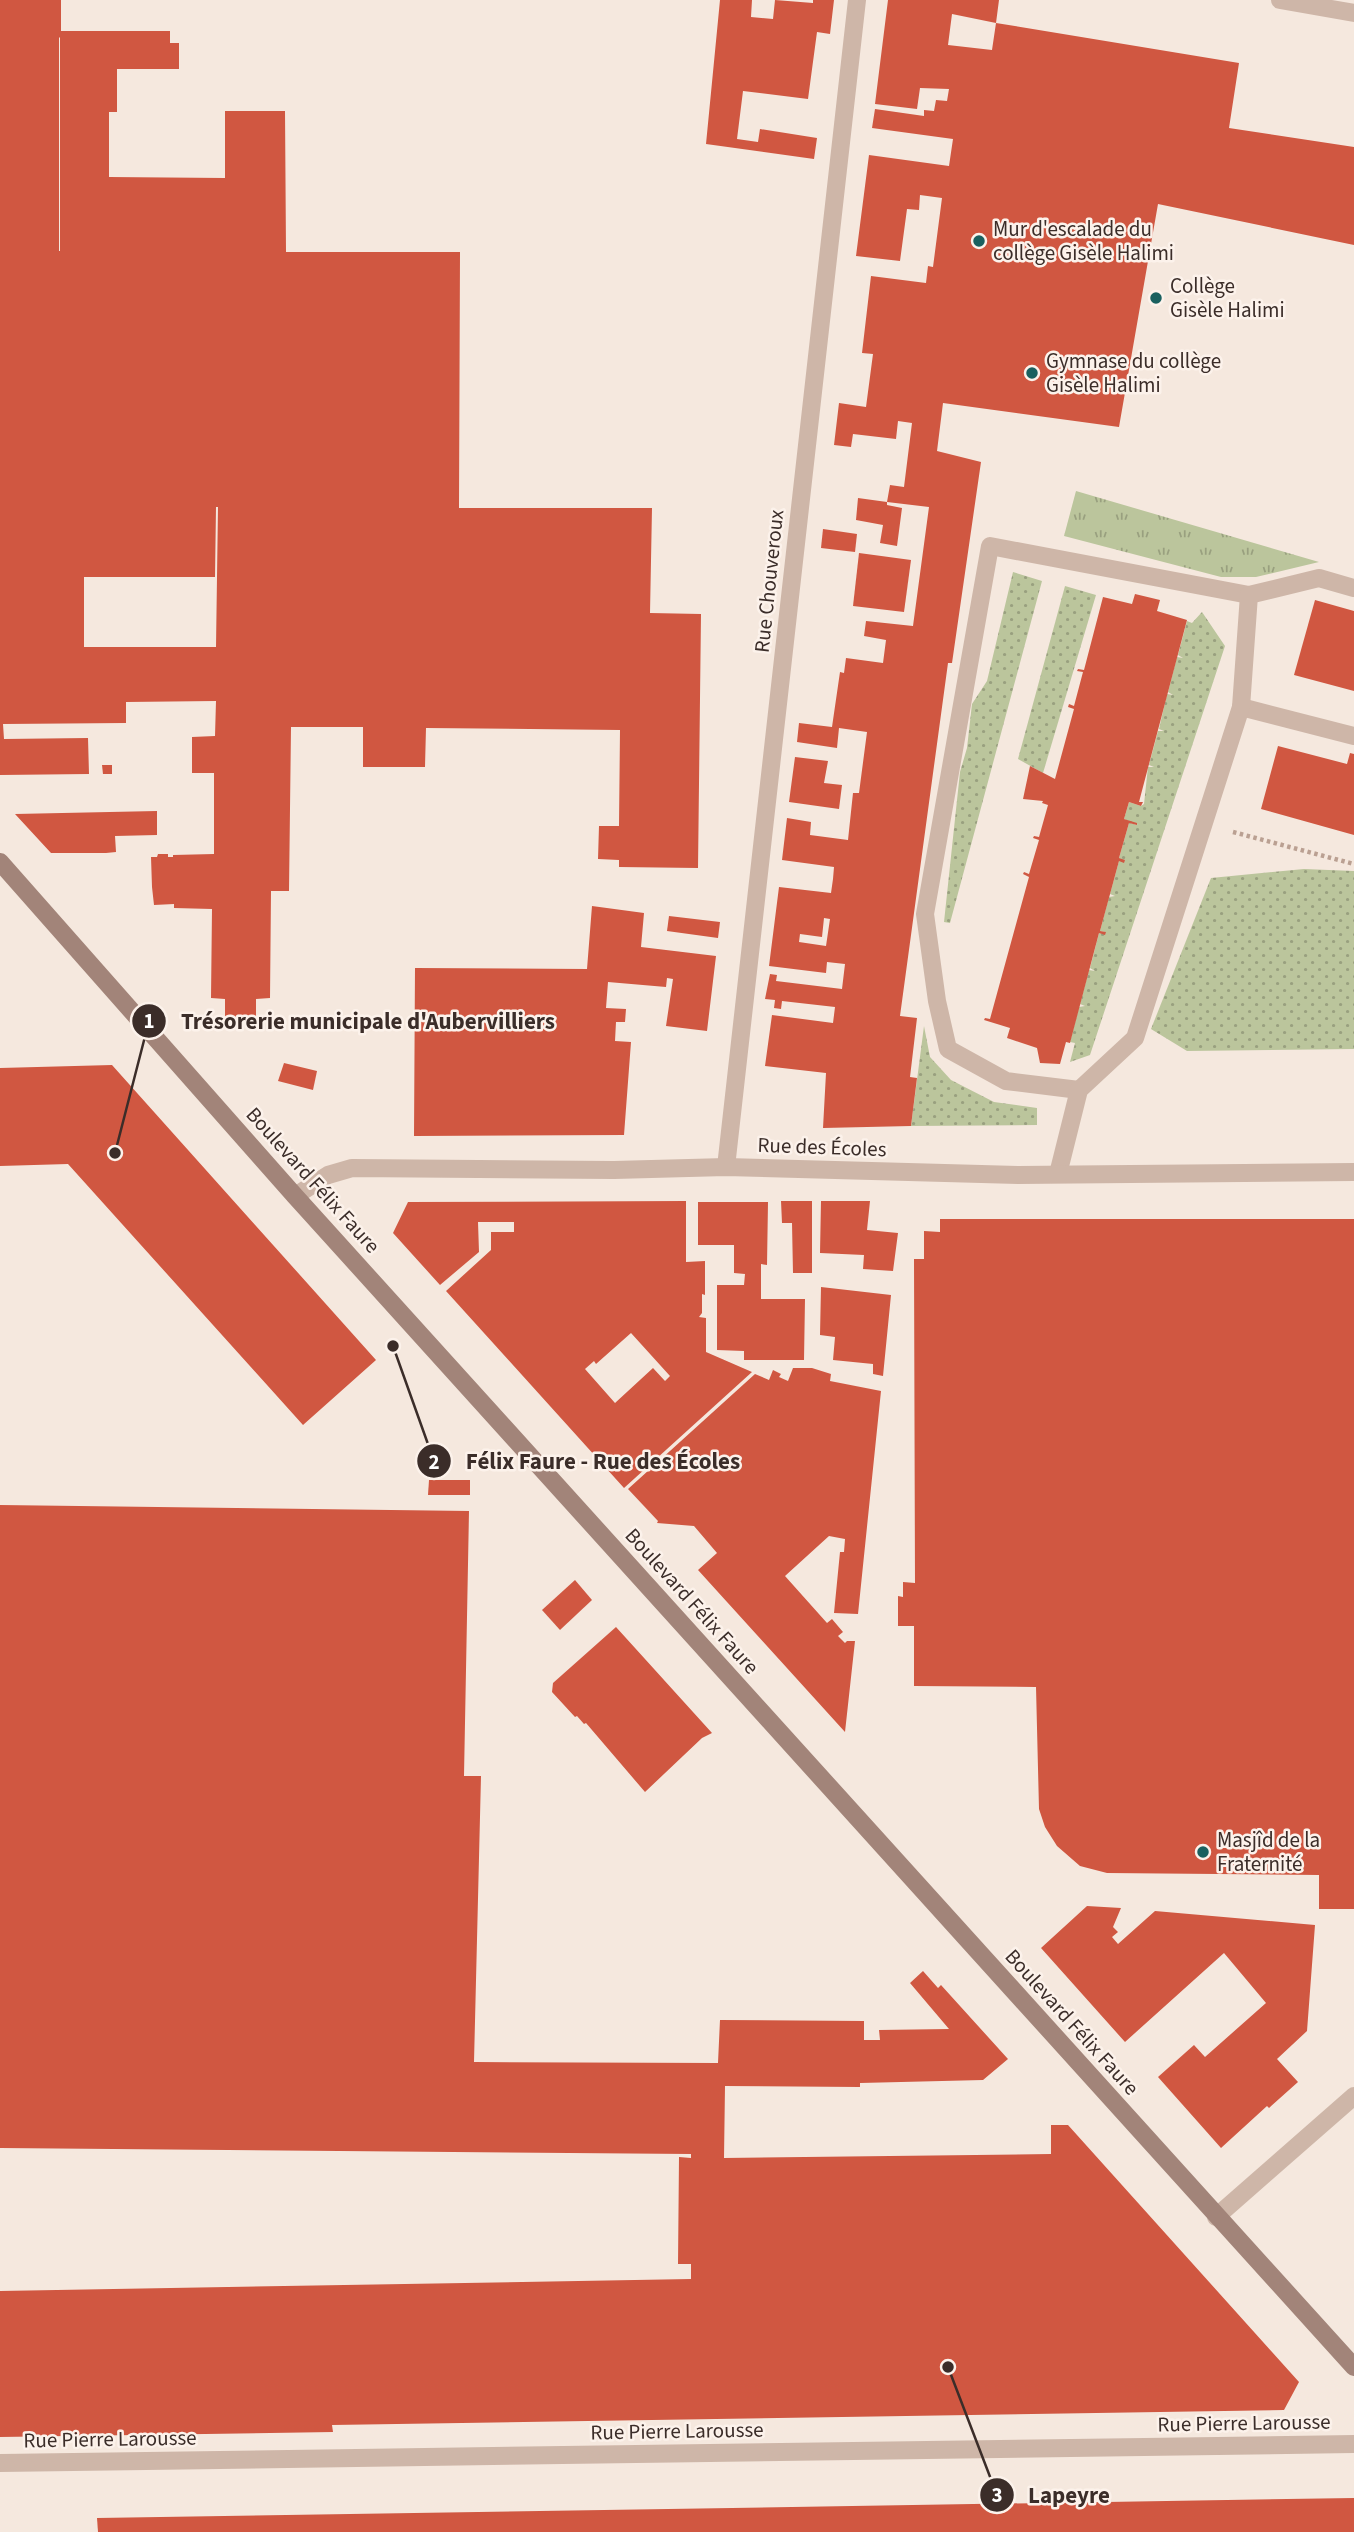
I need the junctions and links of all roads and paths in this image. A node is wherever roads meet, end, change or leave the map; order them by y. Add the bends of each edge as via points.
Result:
1 (857, 0) edge
2 (1280, 0) edge
3 (1354, 13) edge
4 (1354, 588) edge
5 (1249, 595) junction
6 (1241, 707) junction
7 (1354, 736) edge
8 (1203, 824) junction
9 (0, 862) edge
10 (1354, 864) edge
11 (1079, 1090) junction
12 (726, 1167) junction
13 (1354, 1172) edge
14 (1058, 1174) junction
15 (295, 1196) junction
16 (1354, 2096) edge
17 (1216, 2217) junction
18 (1354, 2367) edge
19 (1354, 2444) edge
20 (0, 2463) edge

1 - 12 street, Rue Chouveroux
2 - 3 street
4 - 5 street via 1319,578
5 - 6 street
5 - 11 street via 989,546 925,914 937,1001 948,1049 1006,1081
6 - 7 street
6 - 8 street
8 - 10 path
8 - 11 street via 1135,1038
9 - 15 main road, Boulevard Félix Faure
11 - 14 street
12 - 14 street, Rue des Écoles
12 - 15 street, Rue des Écoles via 352,1168 328,1175
13 - 14 street, Rue des Écoles
15 - 17 main road, Boulevard Félix Faure
16 - 17 street
17 - 18 main road, Boulevard Félix Faure
19 - 20 street, Rue Pierre Larousse

